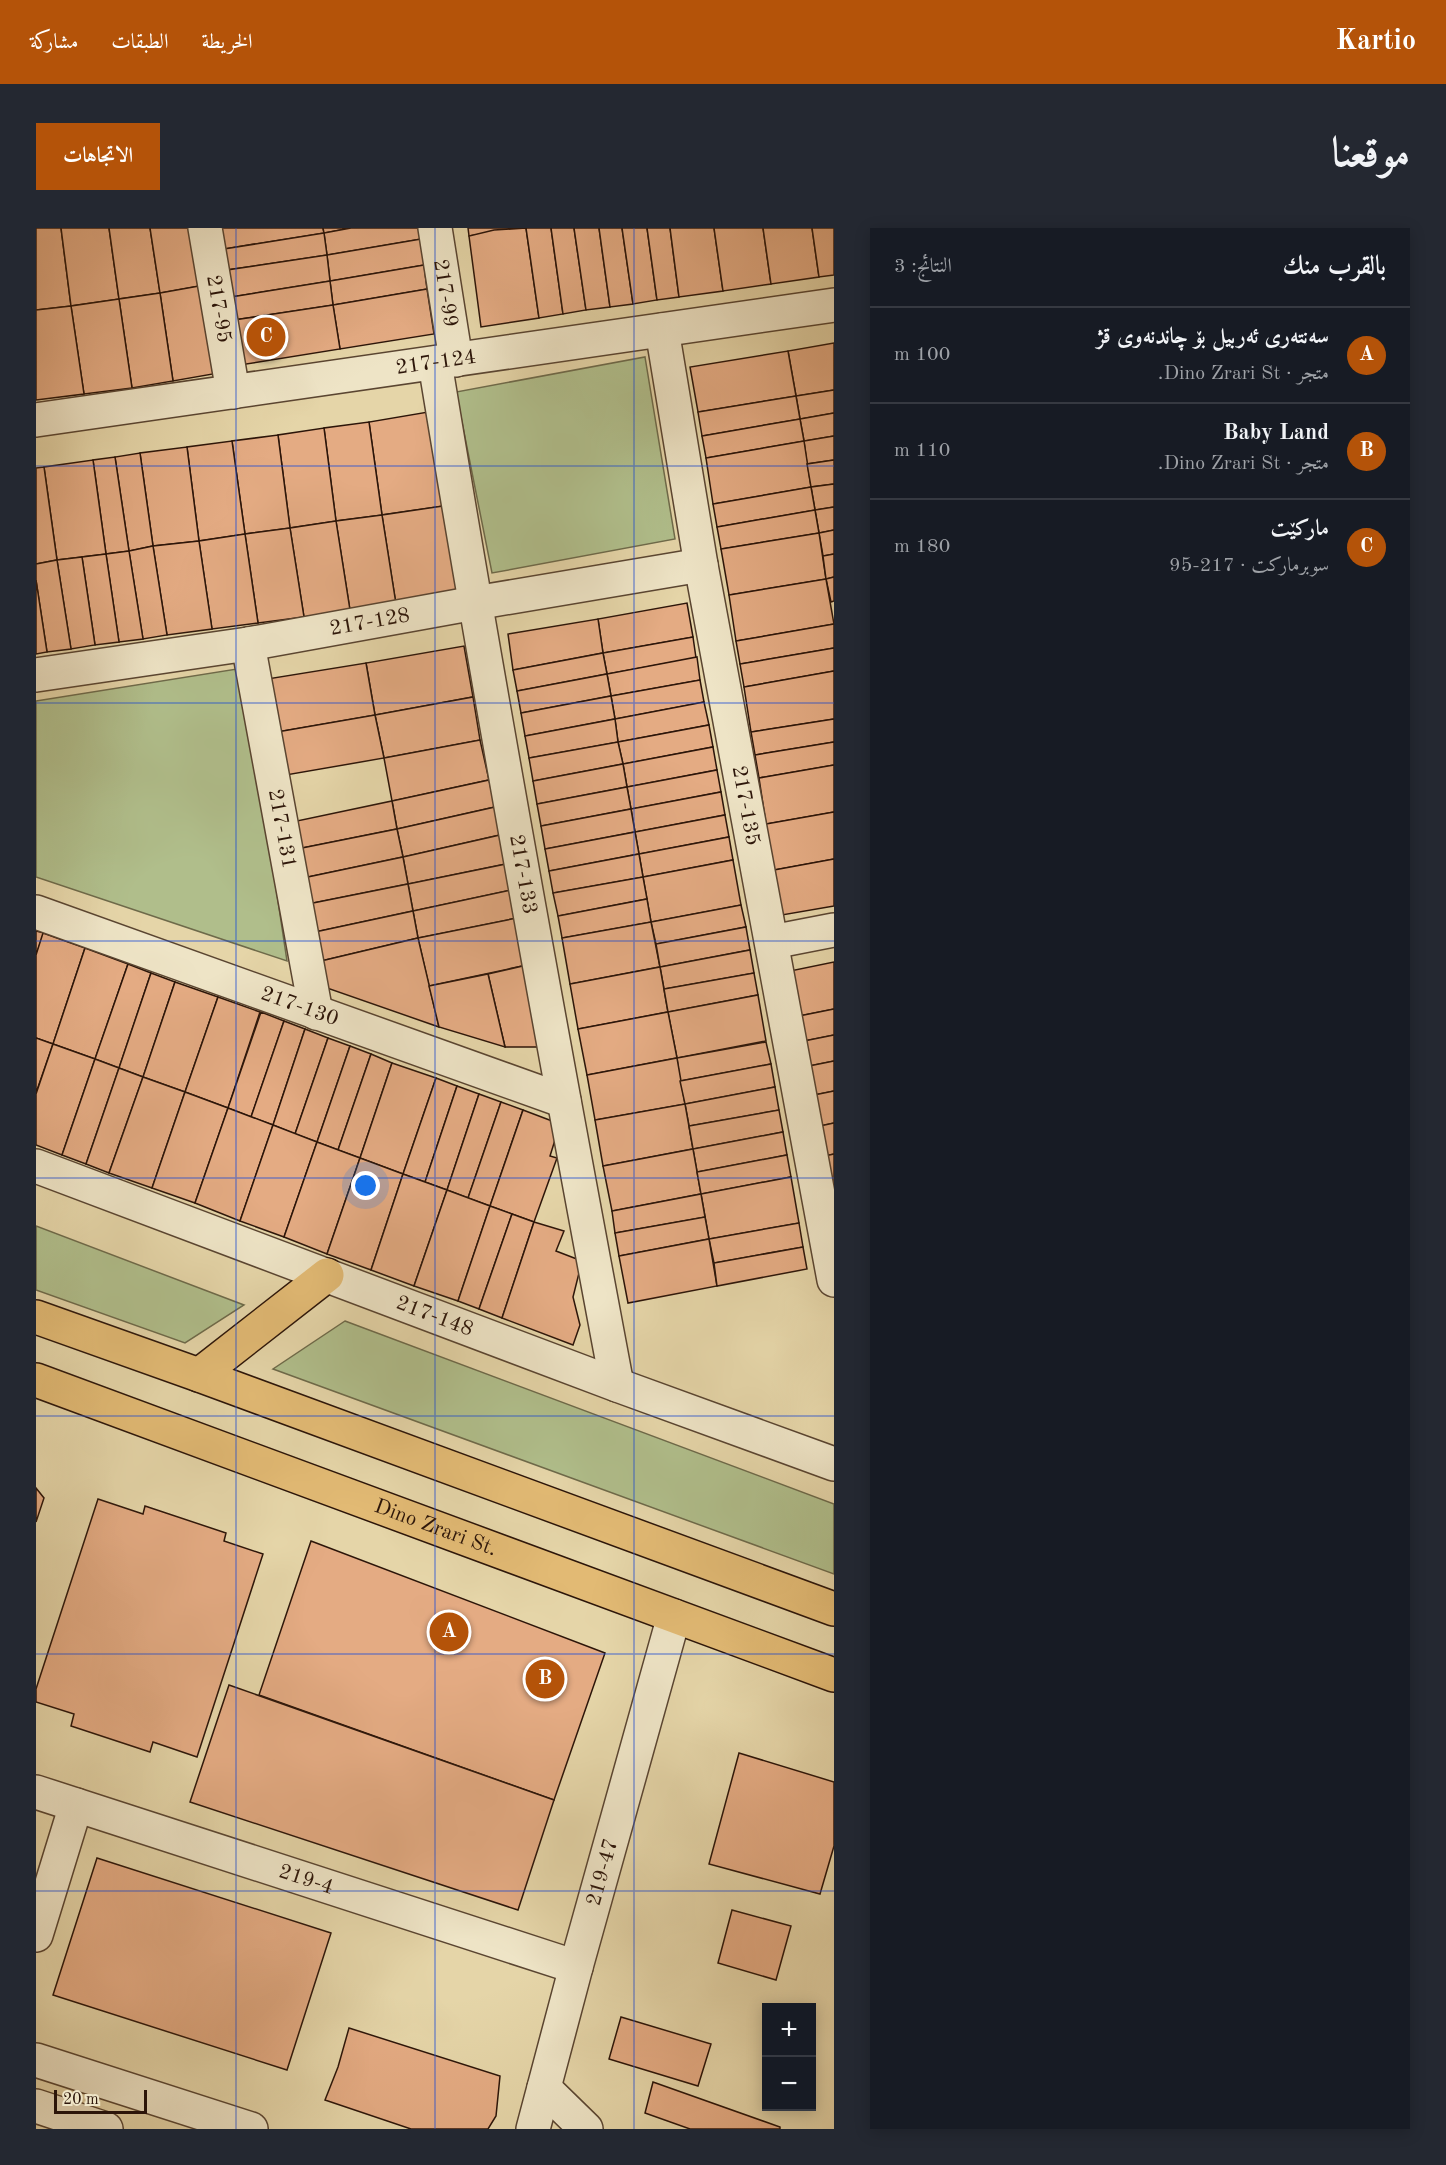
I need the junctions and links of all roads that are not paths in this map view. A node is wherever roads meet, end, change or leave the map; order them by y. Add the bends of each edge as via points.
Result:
1 (205, 228) edge
2 (435, 228) edge
3 (834, 305) edge
4 (662, 330) junction
5 (445, 361) junction
6 (233, 392) junction
7 (36, 420) edge
8 (701, 565) junction
9 (475, 603) junction
10 (248, 644) junction
11 (36, 675) edge
12 (36, 912) edge
13 (834, 930) edge
14 (772, 942) junction
15 (316, 1013) junction
16 (564, 1101) junction
17 (36, 1166) edge
18 (327, 1275) junction
19 (834, 1280) edge
20 (36, 1317) edge
21 (199, 1375) junction
22 (36, 1380) edge
23 (617, 1385) junction
24 (834, 1464) edge
25 (834, 1609) edge
26 (674, 1616) junction
27 (834, 1675) edge
28 (36, 1792) edge
29 (76, 1805) junction
30 (36, 1935) edge
31 (576, 1967) junction
32 (36, 2060) edge
33 (544, 2088) junction
34 (36, 2106) edge
35 (106, 2129) edge
36 (251, 2129) edge
37 (533, 2129) edge
38 (586, 2129) edge

1 - 6 street, 217-95
2 - 5 street, 217-99
3 - 4 street, 217-124
4 - 5 street, 217-124
4 - 8 street, 217-135
5 - 6 street, 217-124
5 - 9 street, 217-133
6 - 7 street, 217-124
8 - 9 street, 217-128
8 - 14 street, 217-135
9 - 10 street, 217-128
9 - 16 street, 217-133
10 - 11 street, 217-128
10 - 15 street, 217-131
12 - 15 street, 217-130
13 - 14 street
14 - 19 street, 217-135
15 - 16 street, 217-130
16 - 23 street, 217-133
17 - 18 street, 217-148
18 - 21 main road
18 - 23 street, 217-148
20 - 21 main road
21 - 25 main road
22 - 26 main road, Dino Zrari St.
23 - 24 street, 217-148
26 - 27 main road, Dino Zrari St.
26 - 31 street, 219-47
28 - 29 street, 219-4
29 - 30 street
29 - 31 street, 219-4
31 - 33 street, 219-47
32 - 36 street
33 - 37 street, 219-47
33 - 38 street
34 - 35 street

